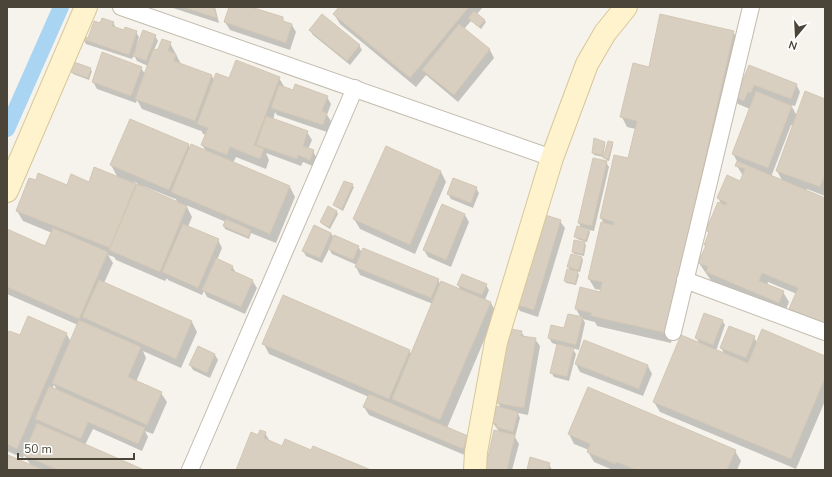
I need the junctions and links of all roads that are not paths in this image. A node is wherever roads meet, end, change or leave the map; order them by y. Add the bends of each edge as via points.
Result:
1 (86, 7) edge
2 (121, 7) edge
3 (626, 7) edge
4 (751, 7) edge
5 (355, 88) junction
6 (552, 158) junction
7 (7, 191) edge
8 (685, 280) junction
9 (673, 332) dead end
10 (825, 332) edge
11 (190, 470) edge
12 (476, 470) edge

1 - 7 street
2 - 5 street
3 - 6 street via 605,33 587,64
4 - 8 street
5 - 6 street
5 - 11 street
6 - 12 street via 496,342 476,452
8 - 9 street
8 - 10 street

